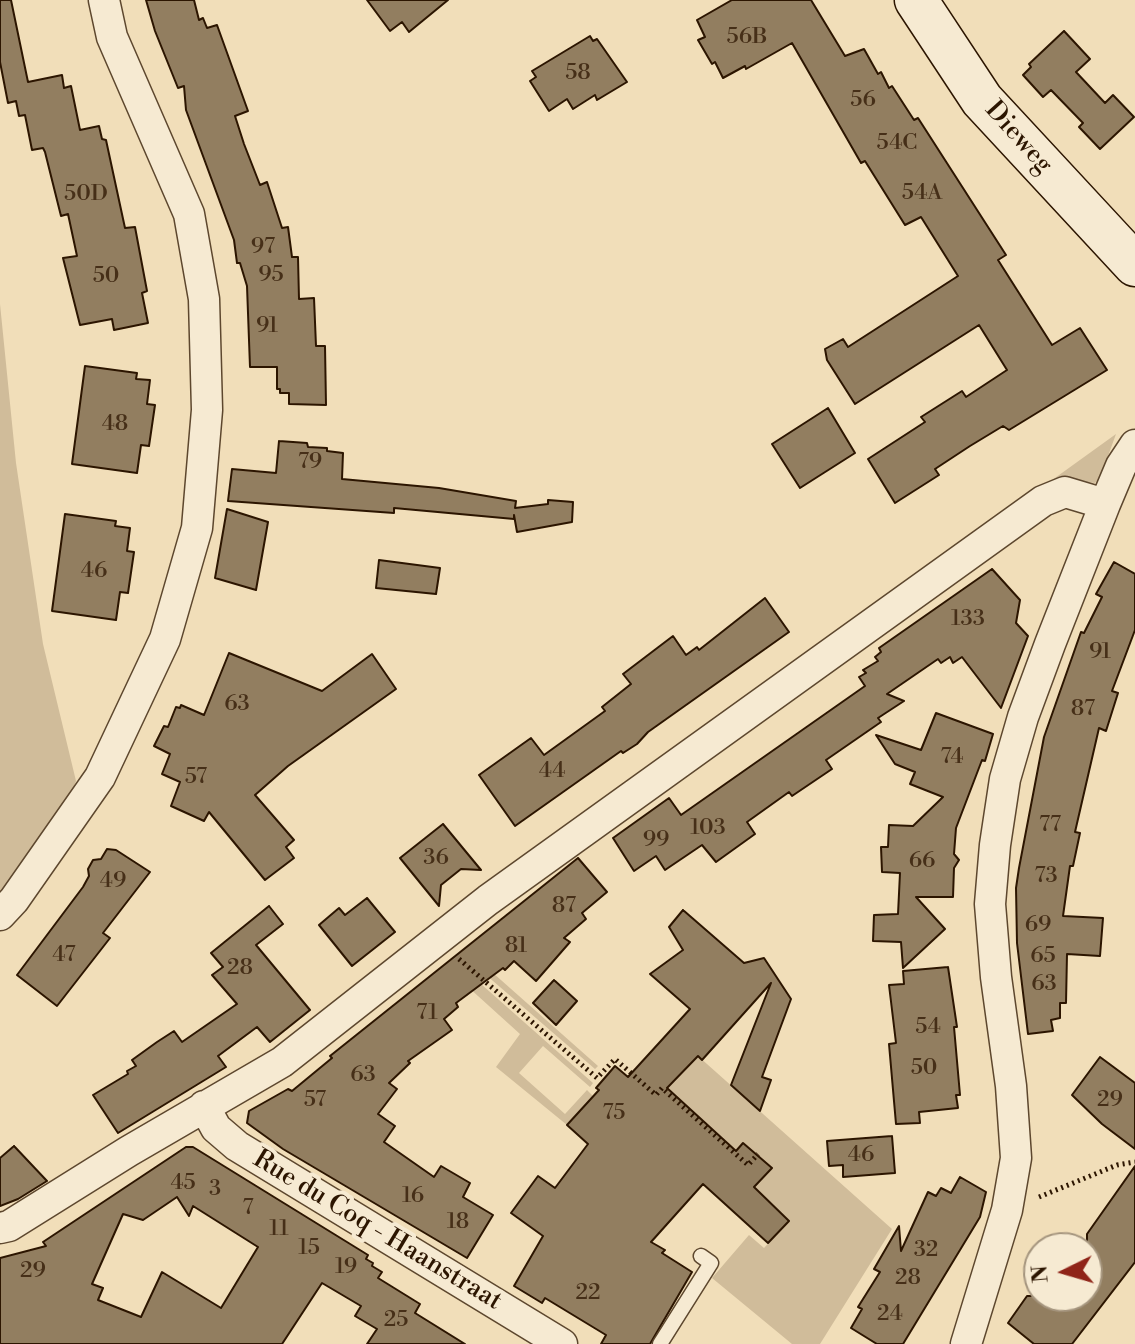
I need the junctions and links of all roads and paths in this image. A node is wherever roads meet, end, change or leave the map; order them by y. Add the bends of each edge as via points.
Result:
1 (104, 0) edge
2 (916, 0) edge
3 (1135, 265) edge
4 (1135, 445) edge
5 (1105, 504) junction
6 (0, 915) edge
7 (452, 953) dead end
8 (204, 1106) junction
9 (758, 1154) dead end
10 (1135, 1162) edge
11 (1038, 1197) dead end
12 (0, 1228) edge
13 (701, 1256) dead end
14 (562, 1344) edge
15 (660, 1344) edge
16 (966, 1344) edge

1 - 6 street via 112,37 189,214 204,299 207,410 197,528 165,639 100,777
2 - 3 street, Dieweg via 982,100
4 - 5 street
5 - 8 street via 1065,492 1043,501 488,900 282,1062
5 - 16 street via 1023,717 1003,792 990,904 1016,1158 1007,1210
7 - 9 path via 597,1078 615,1059 656,1095 662,1088 748,1165
8 - 12 street
8 - 14 street, Rue du Coq - Haanstraat via 216,1128 237,1146
10 - 11 path
13 - 15 lane via 711,1263

